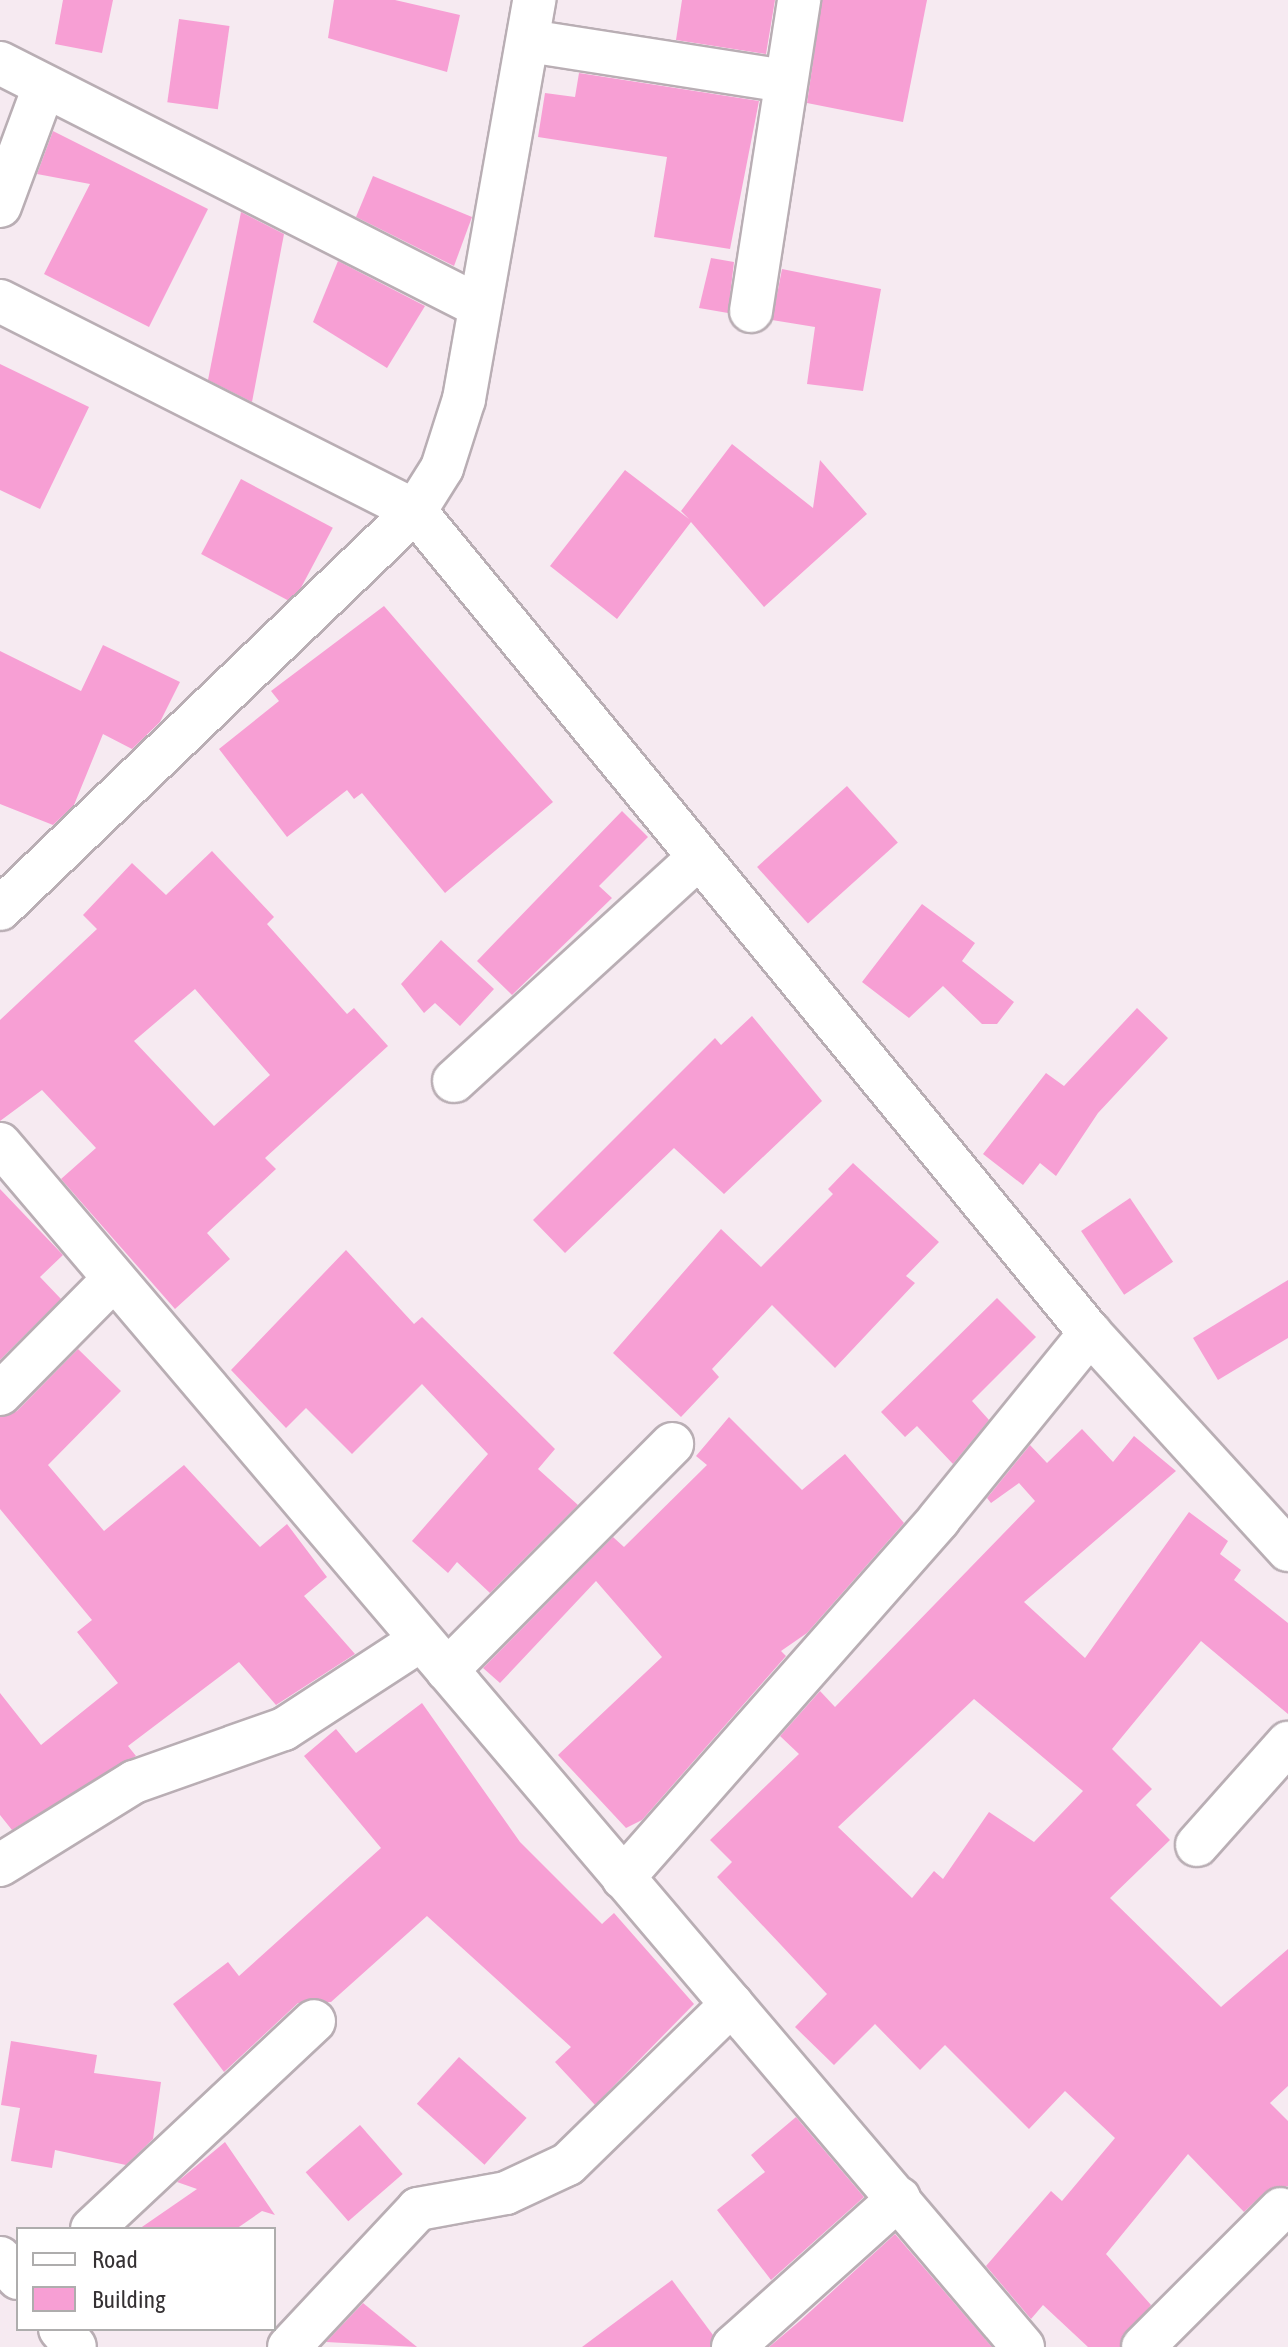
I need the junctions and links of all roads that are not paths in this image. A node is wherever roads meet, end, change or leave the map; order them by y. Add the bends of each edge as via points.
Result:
1 (534, 0) edge
2 (799, 0) edge
3 (529, 41) junction
4 (0, 63) edge
5 (785, 81) junction
6 (44, 87) junction
7 (0, 206) edge
8 (0, 301) edge
9 (479, 306) junction
10 (751, 311) dead end
11 (415, 511) junction
12 (696, 860) junction
13 (0, 909) edge
14 (454, 1081) dead end
15 (0, 1144) edge
16 (113, 1280) junction
17 (1090, 1333) junction
18 (0, 1394) edge
19 (672, 1444) dead end
20 (1288, 1550) edge
21 (434, 1655) junction
22 (1288, 1743) edge
23 (1197, 1845) dead end
24 (0, 1865) edge
25 (623, 1878) junction
26 (732, 2004) junction
27 (314, 2021) dead end
28 (899, 2198) junction
29 (1281, 2209) dead end
30 (94, 2227) edge
31 (0, 2258) edge
32 (16, 2276) edge
33 (62, 2331) edge
34 (75, 2347) edge
35 (289, 2347) edge
36 (733, 2347) edge
37 (1023, 2347) edge
38 (1143, 2347) edge

1 - 3 street
2 - 5 street
3 - 5 street
3 - 9 street
4 - 6 street
5 - 10 street
6 - 7 street
6 - 9 street
8 - 11 street
9 - 11 street via 456,436
11 - 12 street
11 - 13 street
12 - 14 street
12 - 17 street
15 - 16 street
16 - 18 street
16 - 21 street
17 - 20 street
17 - 25 street via 939,1519
19 - 21 street
21 - 24 street via 284,1729 134,1782
21 - 25 street
22 - 23 street
25 - 26 street
26 - 28 street
26 - 35 street via 568,2164 506,2193 418,2209
27 - 30 street
28 - 36 street
28 - 37 street
29 - 38 street
31 - 32 street
33 - 34 street

